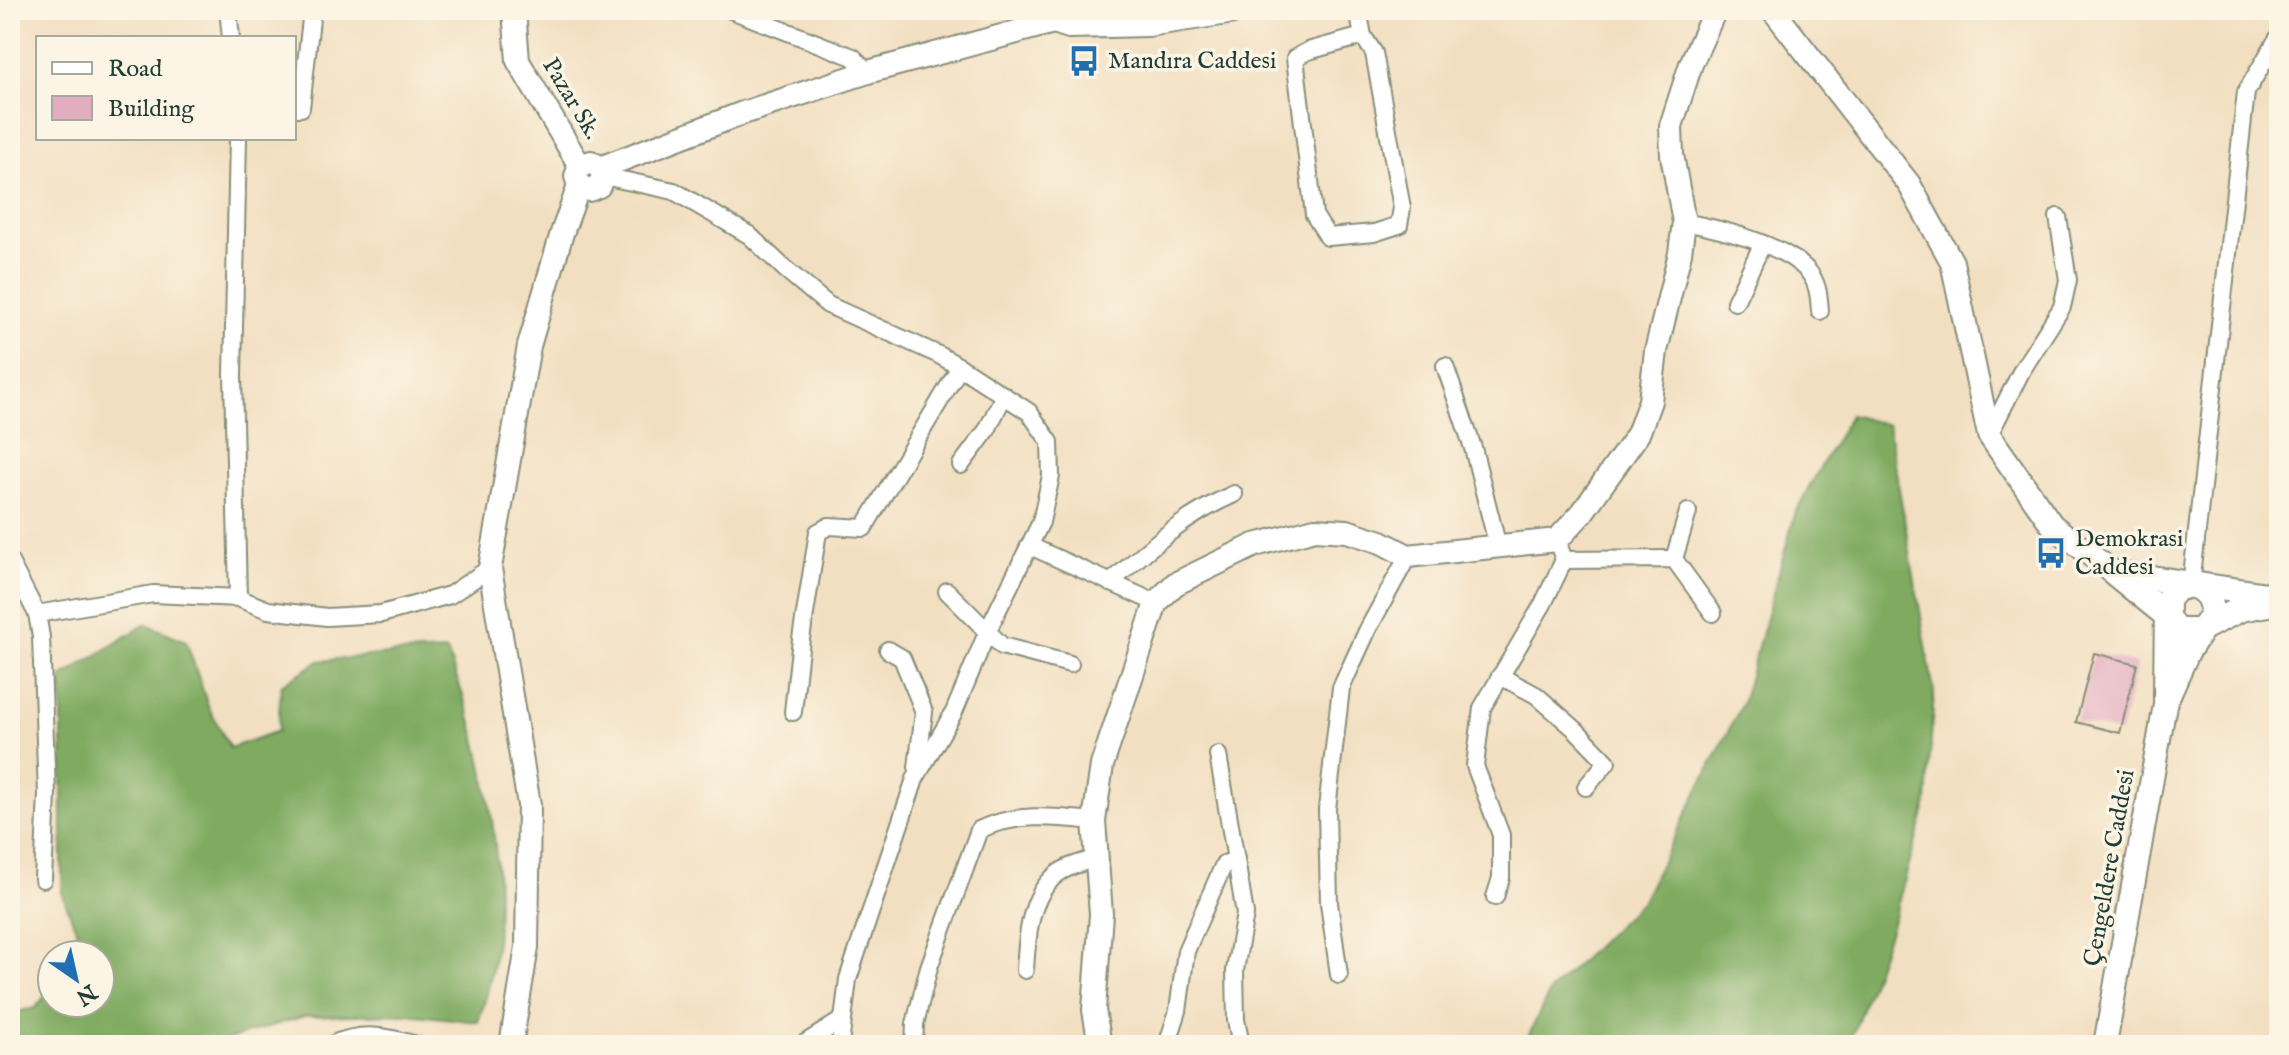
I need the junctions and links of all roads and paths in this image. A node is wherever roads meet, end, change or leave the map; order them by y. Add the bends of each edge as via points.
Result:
1 (228, 10) edge
2 (312, 10) edge
3 (514, 10) edge
4 (731, 10) edge
5 (1248, 10) edge
6 (1358, 10) edge
7 (1715, 10) edge
8 (1773, 10) edge
9 (1059, 17) edge
10 (231, 36) edge
11 (1363, 36) junction
12 (2279, 36) edge
13 (868, 72) junction
14 (296, 108) edge
15 (238, 140) edge
16 (591, 174) junction
17 (2058, 217) dead end
18 (1684, 222) junction
19 (1762, 245) junction
20 (1735, 302) dead end
21 (1820, 311) dead end
22 (1445, 366) dead end
23 (960, 367) junction
24 (1004, 395) junction
25 (1989, 435) junction
26 (961, 465) dead end
27 (1234, 494) dead end
28 (1688, 512) dead end
29 (1030, 546) junction
30 (1498, 547) junction
31 (1561, 550) junction
32 (1408, 556) junction
33 (1674, 559) junction
34 (10, 562) edge
35 (490, 568) junction
36 (2114, 573) junction
37 (1110, 583) junction
38 (2191, 585) junction
39 (947, 591) dead end
40 (238, 598) junction
41 (2279, 599) edge
42 (1156, 603) junction
43 (1713, 613) dead end
44 (37, 614) junction
45 (2166, 615) junction
46 (2204, 627) junction
47 (987, 633) junction
48 (888, 650) dead end
49 (1070, 664) dead end
50 (1500, 676) junction
51 (2166, 699) junction
52 (793, 712) dead end
53 (1218, 755) dead end
54 (915, 779) junction
55 (1586, 787) dead end
56 (1094, 821) junction
57 (1097, 858) junction
58 (1236, 860) junction
59 (43, 879) dead end
60 (1495, 897) dead end
61 (1025, 970) dead end
62 (1339, 975) dead end
63 (842, 1020) junction
64 (331, 1045) edge
65 (417, 1045) edge
66 (511, 1045) edge
67 (802, 1045) edge
68 (840, 1045) edge
69 (914, 1045) edge
70 (1100, 1045) edge
71 (1167, 1045) edge
72 (1241, 1045) edge
73 (2105, 1045) edge

1 - 10 street
2 - 14 street via 301,108
3 - 16 street, Pazar Sk. via 518,61
4 - 13 street via 853,57
5 - 9 street via 1148,25
6 - 11 street
7 - 18 street via 1671,126
8 - 25 street via 1909,184 1952,262
9 - 13 street
11 - 11 street via 1374,53 1402,208 1399,225 1328,237 1314,215 1295,58
12 - 38 street via 2246,92
13 - 16 street via 743,113
15 - 40 street via 233,375
16 - 23 street via 674,191 749,235 828,305
16 - 35 street via 562,233 529,346
17 - 25 street via 2068,280 2062,307
18 - 19 street via 1729,230
18 - 31 street via 1650,401 1638,434
19 - 20 street
19 - 21 street via 1808,271 1819,290
22 - 30 street
23 - 24 street
23 - 52 street via 864,528 829,526 818,532
24 - 26 street
24 - 29 street via 1029,412 1050,442 1051,476
25 - 36 street via 2052,525
27 - 37 street via 1164,535
28 - 33 street
29 - 37 street
29 - 47 street
30 - 31 street
30 - 32 street
31 - 33 street
31 - 50 street via 1543,604
32 - 42 street via 1347,531 1315,529 1255,545 1175,584
32 - 62 street via 1341,688 1327,809 1329,903
33 - 43 street
34 - 44 street
35 - 40 street via 450,595 381,614 327,617 268,610
35 - 66 street via 529,805 527,947
36 - 38 main road
36 - 45 main road
37 - 42 street
38 - 41 main road
38 - 45 main road via 2171,593
38 - 46 main road via 2210,598 2212,614
39 - 47 street
40 - 44 street via 153,594
41 - 46 main road
42 - 56 street via 1102,765
44 - 59 street via 46,736
45 - 46 main road via 2181,631
45 - 51 main road
46 - 51 main road
47 - 49 street via 1002,646
47 - 54 street via 954,712
48 - 54 street via 902,658 924,712
50 - 55 street via 1536,695 1607,762
50 - 60 street via 1482,708 1475,766 1501,835 1501,878
51 - 73 street, Çengeldere Caddesi
53 - 58 street
54 - 63 street via 848,979
56 - 57 street
56 - 69 street via 1048,817 998,821 979,830 929,967
57 - 61 street via 1057,873 1039,895 1027,936
57 - 70 street via 1101,914 1094,1010
58 - 71 street via 1224,864 1186,951 1178,1011
58 - 72 street via 1245,914 1235,970
63 - 67 street
63 - 68 street
64 - 65 street via 368,1034

